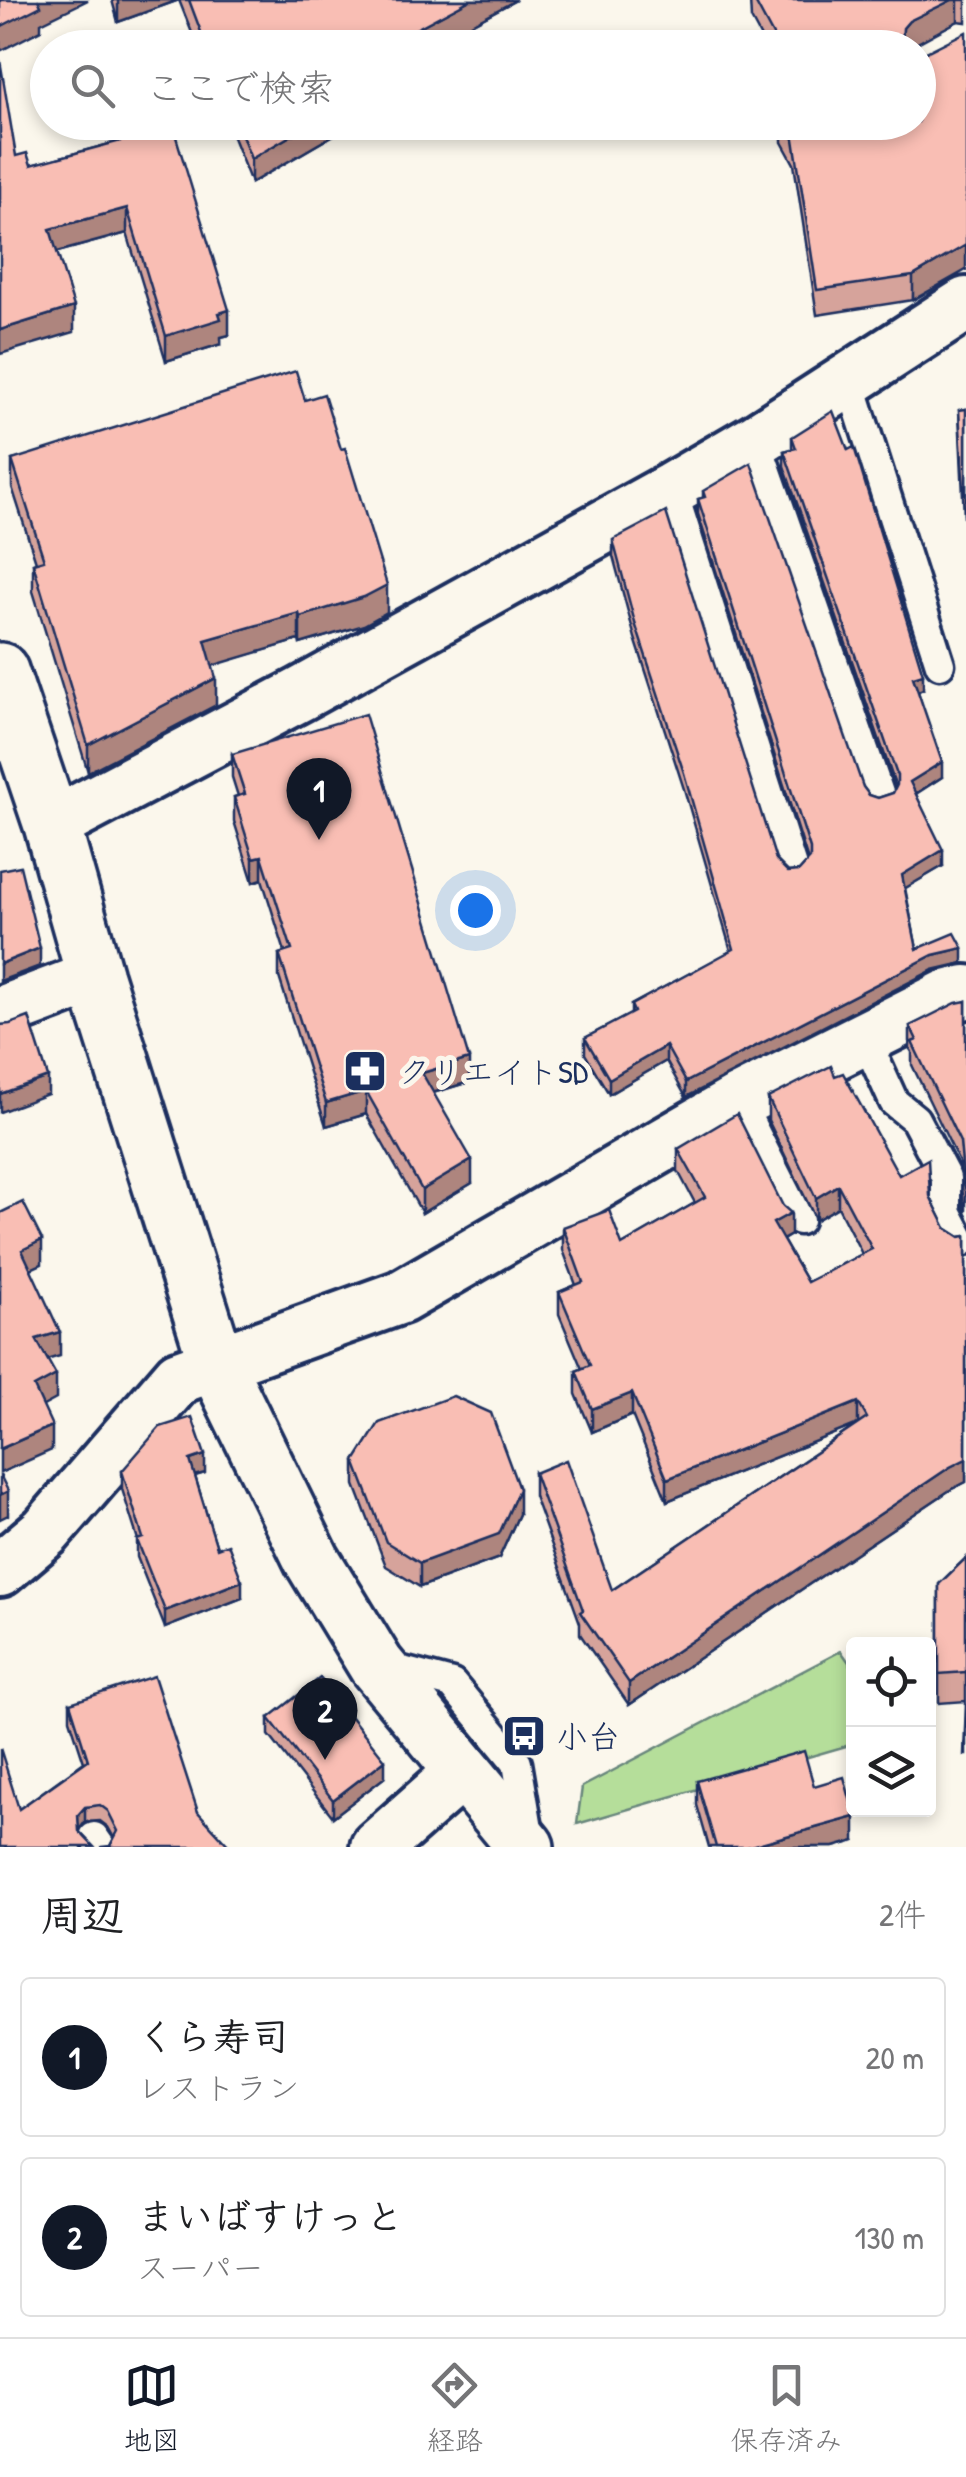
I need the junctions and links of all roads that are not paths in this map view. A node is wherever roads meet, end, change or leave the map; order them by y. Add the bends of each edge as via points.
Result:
1 (966, 304) edge
2 (849, 379) junction
3 (756, 440) junction
4 (672, 489) junction
5 (940, 664) dead end
6 (0, 671) edge
7 (880, 796) edge
8 (52, 825) junction
9 (793, 870) edge
10 (95, 977) junction
11 (966, 992) edge
12 (0, 1013) edge
13 (865, 1038) junction
14 (739, 1101) junction
15 (798, 1220) dead end
16 (962, 1242) edge
17 (217, 1364) junction
18 (0, 1570) edge
19 (376, 1664) junction
20 (462, 1772) junction
21 (378, 1847) edge
22 (528, 1847) edge

1 - 2 street
2 - 3 street
2 - 5 lane
3 - 4 street
3 - 7 lane
4 - 8 street
4 - 9 lane
6 - 8 street
8 - 10 street
10 - 12 street
10 - 17 street
11 - 13 street
13 - 14 street
13 - 16 lane via 894,1102 915,1119 946,1178 946,1211
14 - 15 lane
14 - 17 street via 401,1297
17 - 18 street via 179,1377 46,1531
17 - 19 street via 312,1560
19 - 20 street
19 - 22 lane via 452,1684 517,1763
20 - 21 street
20 - 22 street

